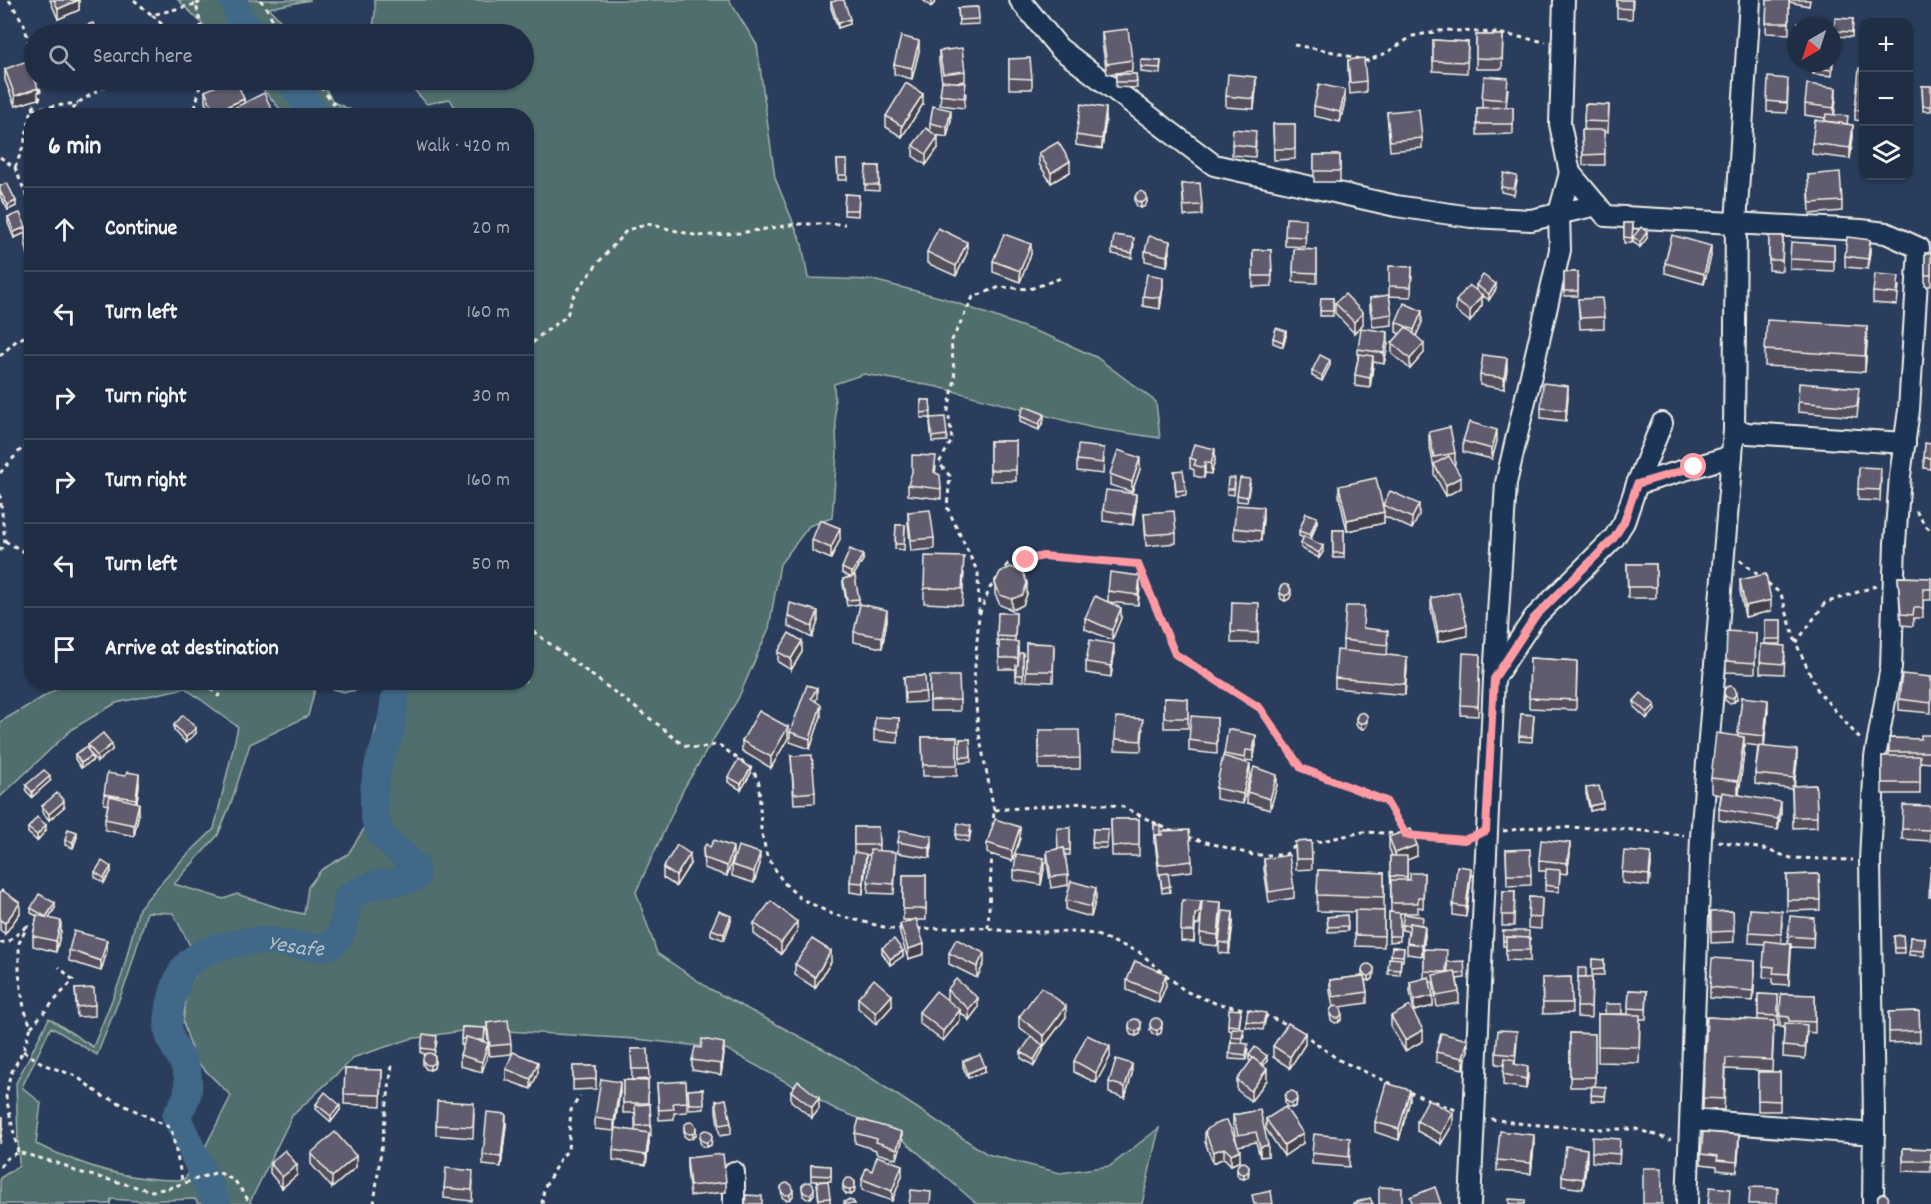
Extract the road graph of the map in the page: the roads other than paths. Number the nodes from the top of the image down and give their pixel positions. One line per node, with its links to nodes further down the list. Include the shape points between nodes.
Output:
1 (1020, 0): 6 (street, via 1059,48 1214,165 1396,206 1471,217 1531,220)
2 (1564, 0): 4 (street, via 1560,124)
3 (1750, 0): 7 (street)
4 (1570, 173): 5 (street); 6 (street)
5 (1597, 205): 6 (street); 7 (street, via 1606,216)
6 (1559, 213): 13 (street, via 1560,250 1506,483)
7 (1736, 224): 9 (street); 10 (street, via 1886,233 1919,248)
8 (1662, 423): 12 (street)
9 (1734, 430): 10 (street); 11 (street)
10 (1905, 442): 15 (street, via 1893,580 1891,667 1875,756 1870,861)
11 (1732, 456): 12 (street); 14 (street, via 1701,837)
12 (1637, 484): 13 (street, via 1614,538 1534,618)
13 (1494, 679): 18 (street)
14 (1691, 1120): 15 (street); 19 (street)
15 (1874, 1134): 20 (street)
16 (734, 1172): 17 (street)
17 (734, 1204)
18 (1470, 1204)
19 (1687, 1204)
20 (1873, 1204)

